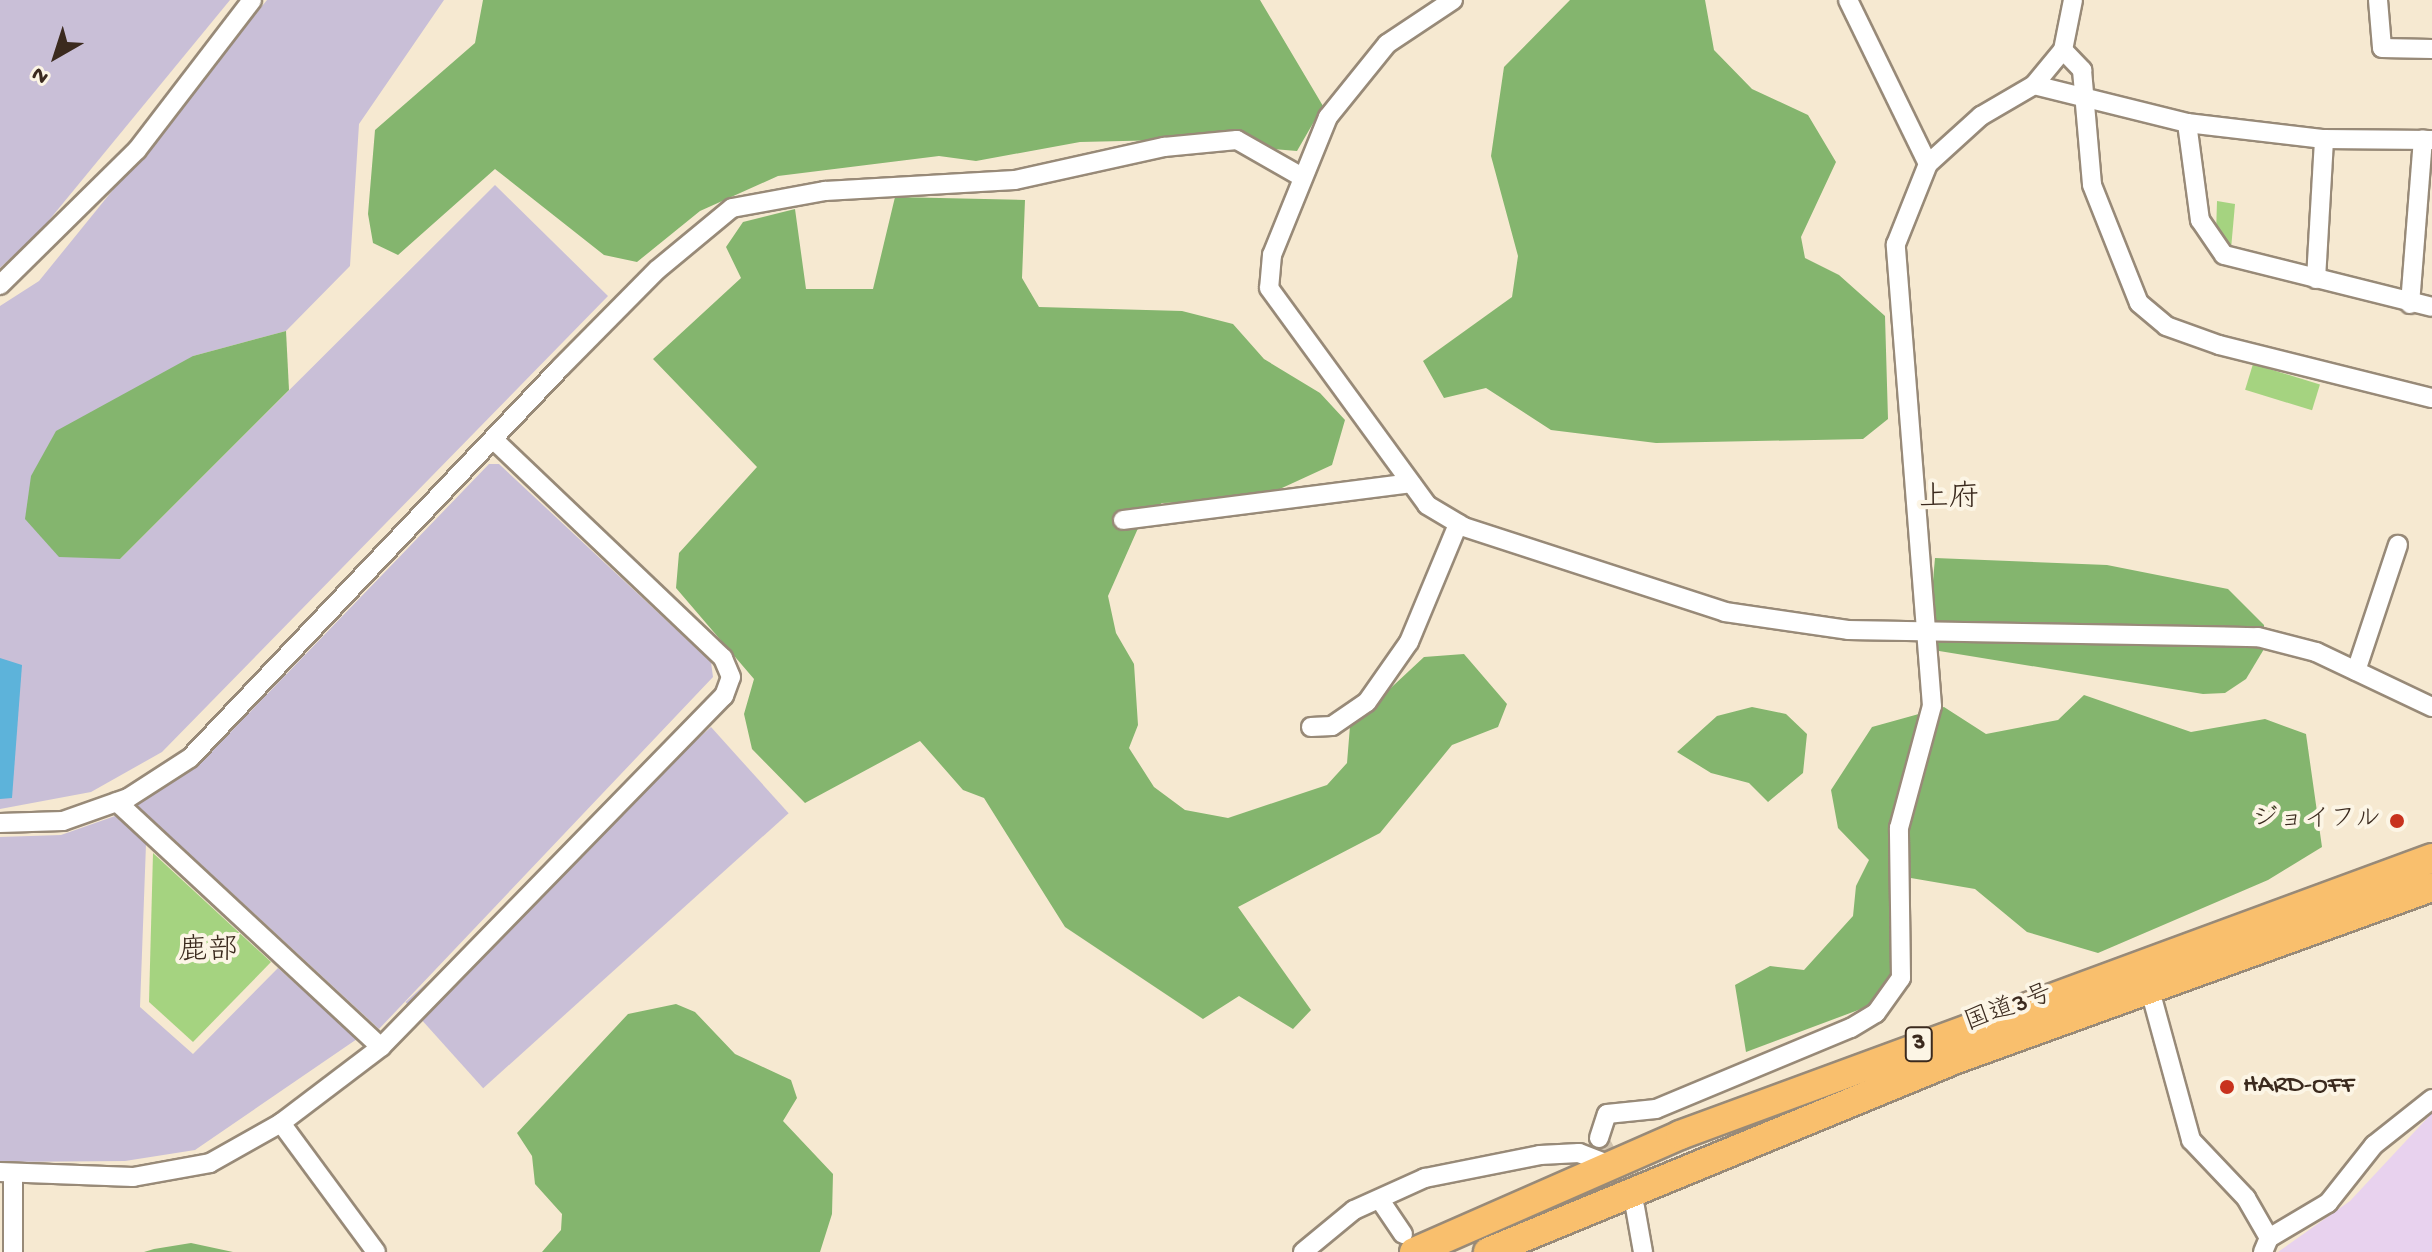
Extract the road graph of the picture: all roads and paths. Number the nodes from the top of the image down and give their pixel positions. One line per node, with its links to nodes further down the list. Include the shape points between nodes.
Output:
1 (252, 0): 16 (street, via 137,150)
2 (1453, 0): 14 (street, via 1387,44 1328,117)
3 (1848, 0): 13 (street)
4 (2073, 0): 7 (street)
5 (2378, 0): 6 (street, via 2382,48)
6 (2432, 49)
7 (2063, 50): 8 (street); 9 (street, via 2082,70)
8 (2034, 85): 9 (street); 13 (street, via 1981,116)
9 (2084, 95): 10 (street); 19 (street, via 2092,185 2139,303 2166,326 2219,345)
10 (2187, 123): 11 (street); 15 (street, via 2200,220 2224,255)
11 (2324, 139): 12 (street); 15 (street)
12 (2427, 140): 17 (street)
13 (1928, 164): 25 (street, via 1896,244)
14 (1300, 176): 20 (street, via 1237,140 1121,155 1015,180 825,191 732,208 657,270); 21 (street, via 1272,255 1269,288)
15 (2316, 279): 17 (street)
16 (0, 285)
17 (2410, 304): 18 (street)
18 (2432, 307)
19 (2432, 398)
20 (494, 440): 29 (street, via 190,758); 34 (street, via 723,658 731,677 724,696)
21 (1411, 483): 22 (street); 23 (street, via 1427,505)
22 (1123, 520)
23 (1458, 524): 25 (street, via 1725,612); 28 (street, via 1409,642 1367,702 1332,726)
24 (2398, 545): 26 (street)
25 (1922, 632): 26 (street, via 2258,637); 37 (street, via 1932,706 1899,828 1901,978 1891,998 1851,1028 1745,1077 1656,1109 1607,1114)
26 (2356, 671): 27 (street)
27 (2432, 707)
28 (1311, 727)
29 (117, 802): 30 (street, via 63,821); 34 (street)
30 (0, 823)
31 (2432, 858): 38 (highway, 国道3号 / 3, via 1957,1029)
32 (2432, 887): 33 (highway, 国道3号 / 3)
33 (2150, 990): 43 (street, via 2191,1140 2246,1198); 47 (highway, 国道3号 / 3, via 1948,1062)
34 (381, 1047): 36 (street)
35 (2432, 1099): 43 (street, via 2374,1145 2328,1203)
36 (281, 1123): 39 (street, via 210,1163 133,1177); 45 (street)
37 (1599, 1138)
38 (1610, 1165): 40 (street, via 1579,1153 1540,1155 1425,1178); 42 (highway, 国道3号 / 3)
39 (7, 1173): 44 (street)
40 (1380, 1200): 42 (street); 46 (street, via 1354,1210)
41 (1635, 1207): 48 (street)
42 (1408, 1243)
43 (2266, 1245)
44 (13, 1252)
45 (376, 1252)
46 (1303, 1252)
47 (1488, 1252)
48 (1643, 1252)

